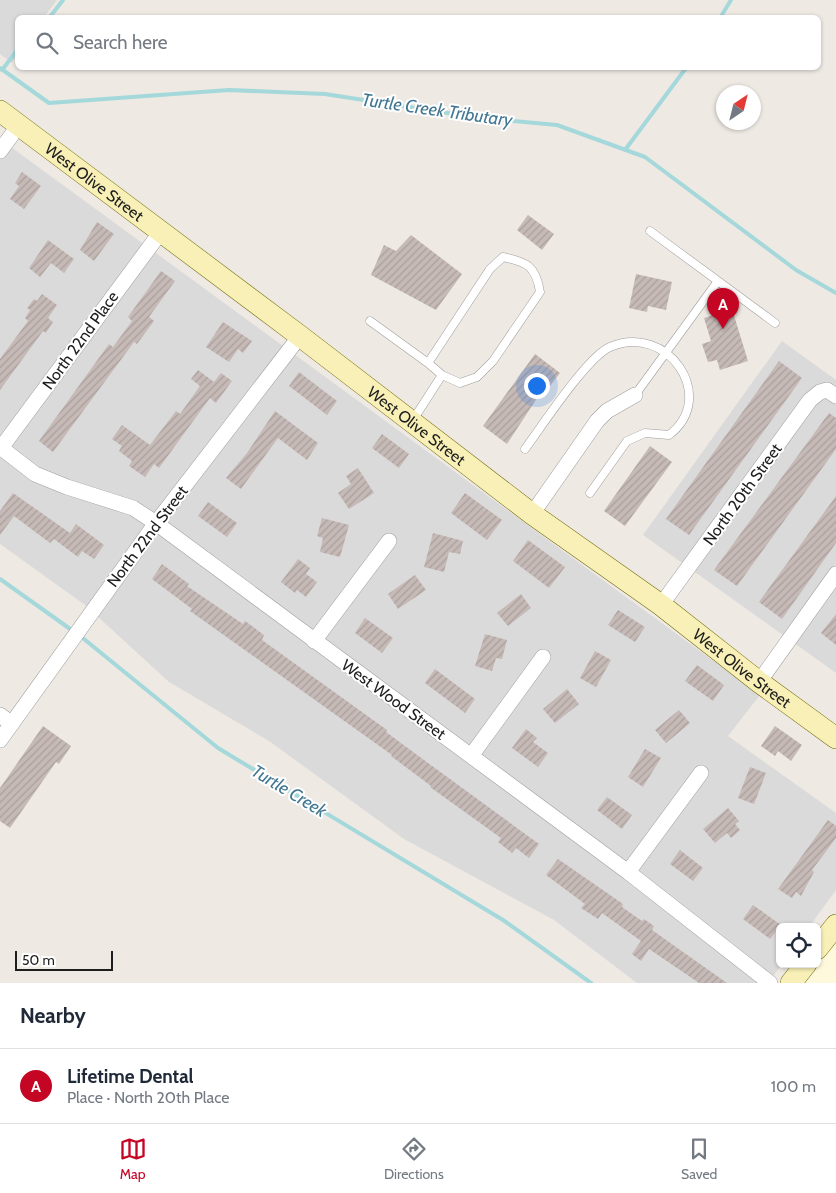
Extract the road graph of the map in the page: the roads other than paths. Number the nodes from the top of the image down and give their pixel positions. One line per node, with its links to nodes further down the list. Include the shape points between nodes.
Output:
1 (0, 111): 2 (main road, West Olive Street)
2 (19, 125): 3 (street); 5 (main road, West Olive Street)
3 (0, 151)
4 (650, 231): 6 (lane)
5 (160, 233): 9 (main road, West Olive Street); 16 (street, North 22nd Place)
6 (718, 281): 8 (lane); 10 (lane)
7 (370, 321): 11 (lane)
8 (776, 322)
9 (300, 336): 15 (main road, West Olive Street); 20 (street, North 22nd Street)
10 (666, 350): 14 (lane); 17 (lane, via 640,341 609,347 582,372); 18 (lane, via 680,365 688,387 687,411 678,428 669,435 644,433 627,441)
11 (428, 363): 12 (lane); 12 (lane, via 490,269 503,257 523,262 537,276 540,292 493,361 477,377 460,383)
12 (442, 375): 15 (lane)
13 (832, 393): 23 (street, North 20th Street, via 820,392 810,400)
14 (635, 395): 19 (street, via 607,411 597,421)
15 (412, 422): 19 (main road, West Olive Street)
16 (0, 447): 20 (street, West Wood Street, via 35,474 133,508)
17 (525, 449)
18 (590, 493)
19 (532, 514): 23 (main road, West Olive Street)
20 (156, 523): 24 (street, West Wood Street); 27 (street, North 22nd Street, via 58,657)
21 (388, 541): 24 (street)
22 (836, 574): 26 (street)
23 (661, 606): 26 (main road, West Olive Street)
24 (314, 641): 30 (street, West Wood Street)
25 (543, 657): 30 (street)
26 (759, 682): 28 (main road, West Olive Street)
27 (6, 719): 29 (street, North 22nd Street)
28 (836, 738)
29 (0, 740)
30 (471, 756): 32 (street, West Wood Street)
31 (700, 773): 32 (street)
32 (628, 872): 36 (street, West Wood Street)
33 (836, 925): 34 (main road)
34 (821, 944)
35 (803, 968): 37 (main road)
36 (770, 983)
37 (791, 983)

